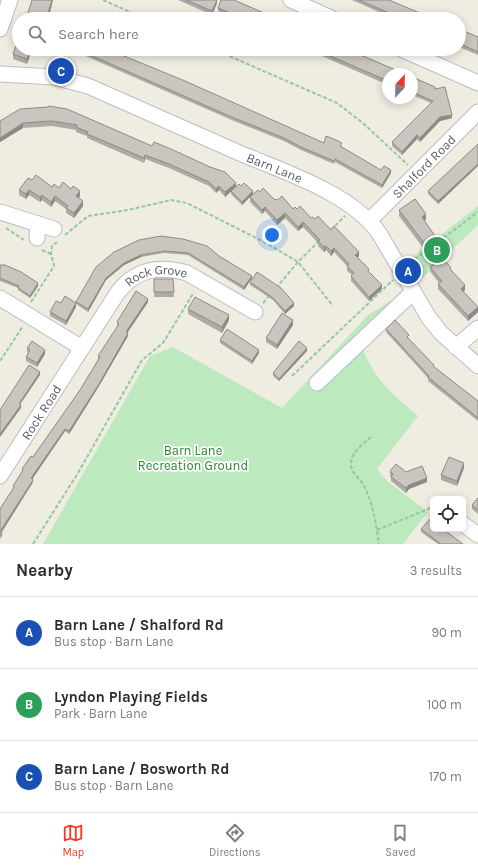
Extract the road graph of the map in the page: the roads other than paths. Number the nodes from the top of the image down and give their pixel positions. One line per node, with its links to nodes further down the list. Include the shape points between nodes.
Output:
1 (10, 0): 4 (street)
2 (291, 0): 3 (street)
3 (318, 12)
4 (0, 29)
5 (417, 56): 7 (street)
6 (0, 74): 10 (street, Barn Lane, via 54,77 88,86 306,182 354,207)
7 (478, 83)
8 (478, 112): 10 (street, Shalford Road)
9 (0, 212): 11 (street, via 37,231)
10 (370, 220): 12 (street, Barn Lane)
11 (59, 235)
12 (412, 292): 16 (street, Barn Lane, via 428,318); 19 (street)
13 (0, 298): 17 (street)
14 (255, 312): 17 (street, Rock Grove, via 187,273 165,268 146,271 125,284 118,292)
15 (478, 328): 16 (street)
16 (456, 347): 18 (street, Barn Lane)
17 (82, 348): 20 (street, Rock Road)
18 (478, 366)
19 (317, 383)
20 (0, 476)
21 (466, 526): 22 (street)
22 (478, 535)

